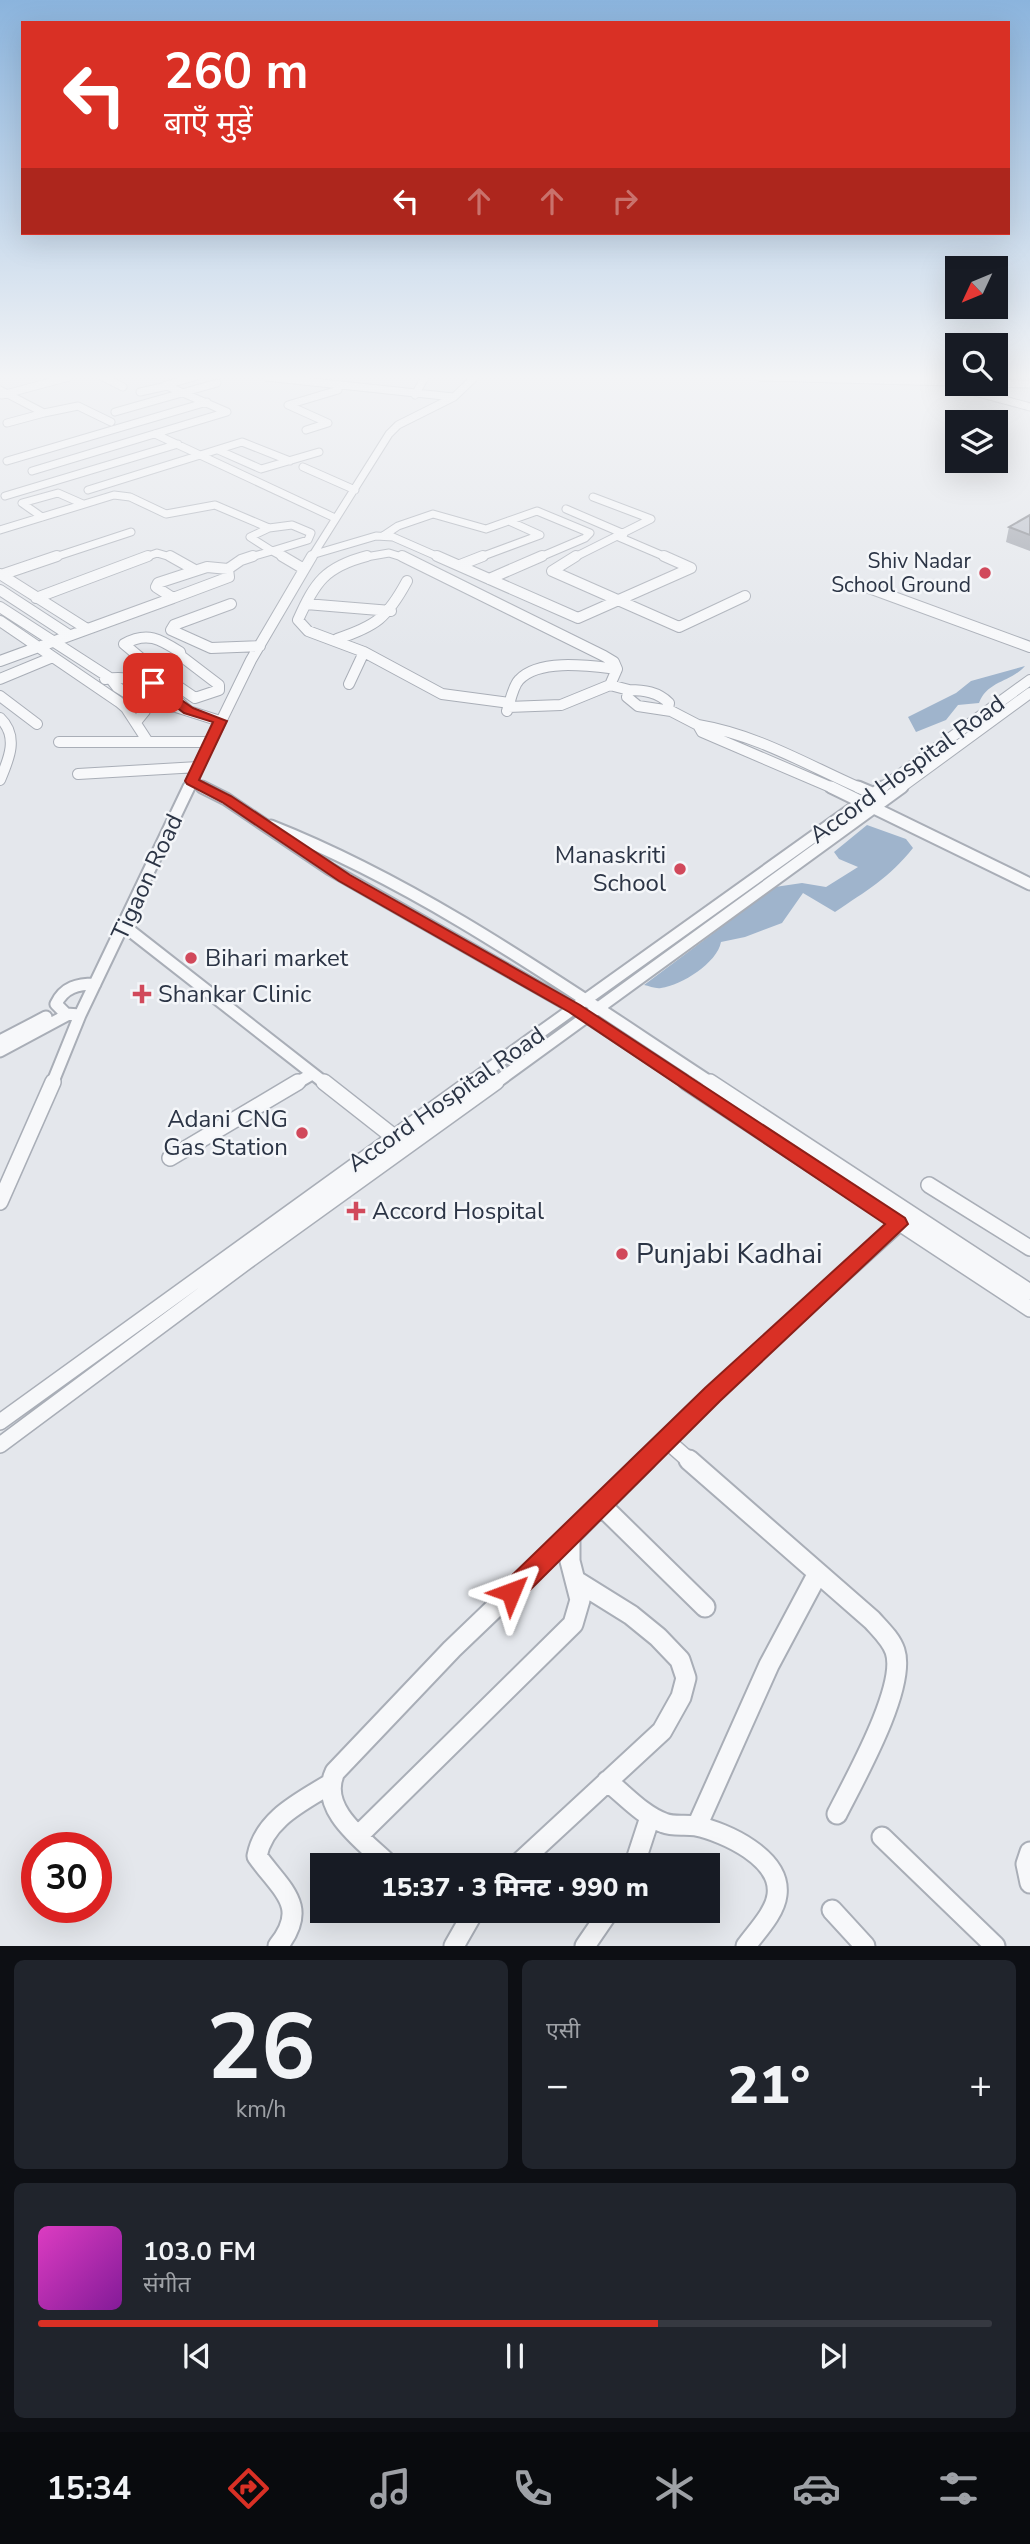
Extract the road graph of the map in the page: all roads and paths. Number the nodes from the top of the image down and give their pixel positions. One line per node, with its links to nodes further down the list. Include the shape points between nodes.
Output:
1 (43, 468): 7 (street)
2 (99, 468): 10 (street)
3 (160, 468): 8 (street)
4 (228, 468): 15 (street)
5 (305, 468): 9 (street)
6 (368, 468): 9 (street, Tigaon Road)
7 (32, 471)
8 (88, 490)
9 (355, 490): 15 (street, Tigaon Road)
10 (5, 496)
11 (593, 497): 20 (street, via 650,519)
12 (83, 504): 14 (street); 14 (street, via 58,493 22,503); 17 (street, via 120,494 170,515 215,505)
13 (566, 509): 20 (street)
14 (42, 517): 18 (street)
15 (335, 518): 23 (street, Tigaon Road)
16 (509, 521): 21 (street, via 484,529 436,514); 24 (street, via 540,535); 29 (street, via 540,511 590,533)
17 (269, 528): 22 (street, via 250,537); 22 (street, via 292,524 311,533 304,542)
18 (0, 530)
19 (131, 532): 28 (street)
20 (621, 535): 37 (street, via 552,571); 37 (street, via 691,568)
21 (383, 536): 23 (street); 24 (street)
22 (272, 551): 25 (street, via 233,563); 26 (street)
23 (315, 554): 26 (street, Tigaon Road)
24 (460, 565): 29 (street)
25 (228, 569): 27 (street); 36 (street, via 229,577)
26 (304, 569): 48 (street, Tigaon Road)
27 (195, 570): 33 (street, via 157,553); 36 (street, via 156,584)
28 (1, 575): 33 (street)
29 (489, 579): 37 (street, via 578,618)
30 (407, 581): 41 (street)
31 (861, 585): 49 (street)
32 (0, 590): 35 (street)
33 (32, 596): 35 (street); 43 (street)
34 (745, 596): 37 (street, via 679,627)
35 (13, 598): 40 (street); 44 (street)
36 (173, 598): 43 (street)
37 (621, 601)
38 (231, 604): 48 (street, via 171,630 211,648)
39 (306, 604): 41 (street); 45 (street, via 298,620 300,626); 53 (street, via 324,574 370,556 393,553 604,656)
40 (0, 605): 46 (street)
41 (391, 611): 45 (street, via 379,624)
42 (0, 621): 47 (street)
43 (87, 629): 44 (street)
44 (69, 635): 46 (street)
45 (337, 639): 50 (street)
46 (53, 641): 47 (street); 55 (street)
47 (38, 646): 51 (street); 52 (street)
48 (260, 646): 70 (street, Tigaon Road)
49 (1030, 647)
50 (364, 652): 60 (street); 66 (street, via 442,694)
51 (53, 657): 56 (street); 59 (street)
52 (1, 659)
53 (617, 669): 61 (street); 66 (street, via 548,666 518,680)
54 (155, 671): 54 (street, via 127,650 125,643 155,636 180,652 219,685 219,690 195,698); 57 (street)
55 (110, 678): 57 (street); 59 (street); 65 (street)
56 (0, 679)
57 (137, 679): 68 (street, via 160,687)
58 (1030, 680): 80 (street, Accord Hospital Road)
59 (93, 683): 71 (street, via 126,708)
60 (349, 684)
61 (610, 685): 62 (street); 66 (street, via 565,706)
62 (629, 690): 67 (street, via 653,692 665,698); 67 (street, via 627,697 638,706)
63 (1030, 693): 80 (street)
64 (0, 696): 72 (street)
65 (143, 704): 68 (street); 71 (street, via 145,711)
66 (509, 707)
67 (668, 709): 80 (street, via 698,725 702,732)
68 (189, 711): 70 (street)
69 (2, 721): 78 (street, via 11,732)
70 (220, 721): 75 (street, Tigaon Road)
71 (136, 722): 74 (street)
72 (37, 724)
73 (59, 742): 74 (street)
74 (148, 742): 75 (street)
75 (211, 742): 76 (street, Tigaon Road)
76 (198, 768): 77 (street); 79 (street, Tigaon Road)
77 (78, 774)
78 (0, 780)
79 (191, 781): 81 (street); 83 (street, Tigaon Road)
80 (873, 799): 82 (street); 85 (street)
81 (261, 823): 85 (street, via 345,878); 85 (street, via 315,842 431,905)
82 (1030, 884)
83 (124, 926): 84 (street, Tigaon Road); 89 (street)
84 (95, 984): 86 (street, Tigaon Road); 86 (street, via 76,985 63,992 56,1004)
85 (587, 1009): 90 (street, Accord Hospital Road); 94 (street); 95 (street); 101 (street)
86 (69, 1013): 87 (street); 88 (street); 93 (street, Tigaon Road, via 33,1131)
87 (0, 1041)
88 (0, 1051)
89 (312, 1074): 90 (street); 91 (street)
90 (394, 1137): 99 (street, Accord Hospital Road)
91 (170, 1158)
92 (929, 1185): 96 (street)
93 (0, 1202)
94 (912, 1213): 95 (street); 97 (street)
95 (898, 1224): 98 (street); 100 (street)
96 (1030, 1248)
97 (1030, 1292)
98 (1030, 1309)
99 (0, 1422)
100 (666, 1440): 102 (street); 104 (street)
101 (0, 1445)
102 (601, 1505): 103 (street); 106 (street)
103 (570, 1536): 105 (street, via 570,1560); 108 (street, via 347,1757)
104 (818, 1573): 109 (street, via 872,1620 896,1656 897,1681); 111 (street, via 769,1665)
105 (578, 1582): 107 (street, via 658,1637 680,1660 686,1678 662,1731); 112 (street, via 580,1611 573,1623)
106 (705, 1607)
107 (607, 1780): 110 (street); 116 (street)
108 (330, 1784): 112 (street, via 330,1797 338,1811); 123 (street, via 274,1825 258,1845 257,1856 287,1896 295,1915 291,1932)
109 (837, 1814)
110 (650, 1816): 111 (street, via 667,1825); 117 (street)
111 (697, 1826): 125 (street, via 748,1847 775,1878 777,1895)
112 (360, 1835): 115 (street)
113 (882, 1837): 127 (street)
114 (1030, 1852): 118 (street, via 1026,1864)
115 (377, 1853)
116 (530, 1853)
117 (638, 1853)
118 (1030, 1883)
119 (832, 1910): 126 (street)
120 (469, 1923): 122 (street)
121 (601, 1923): 124 (street)
122 (460, 1944)
123 (278, 1945)
124 (585, 1945)
125 (746, 1945)
126 (865, 1945)
127 (995, 1945)

